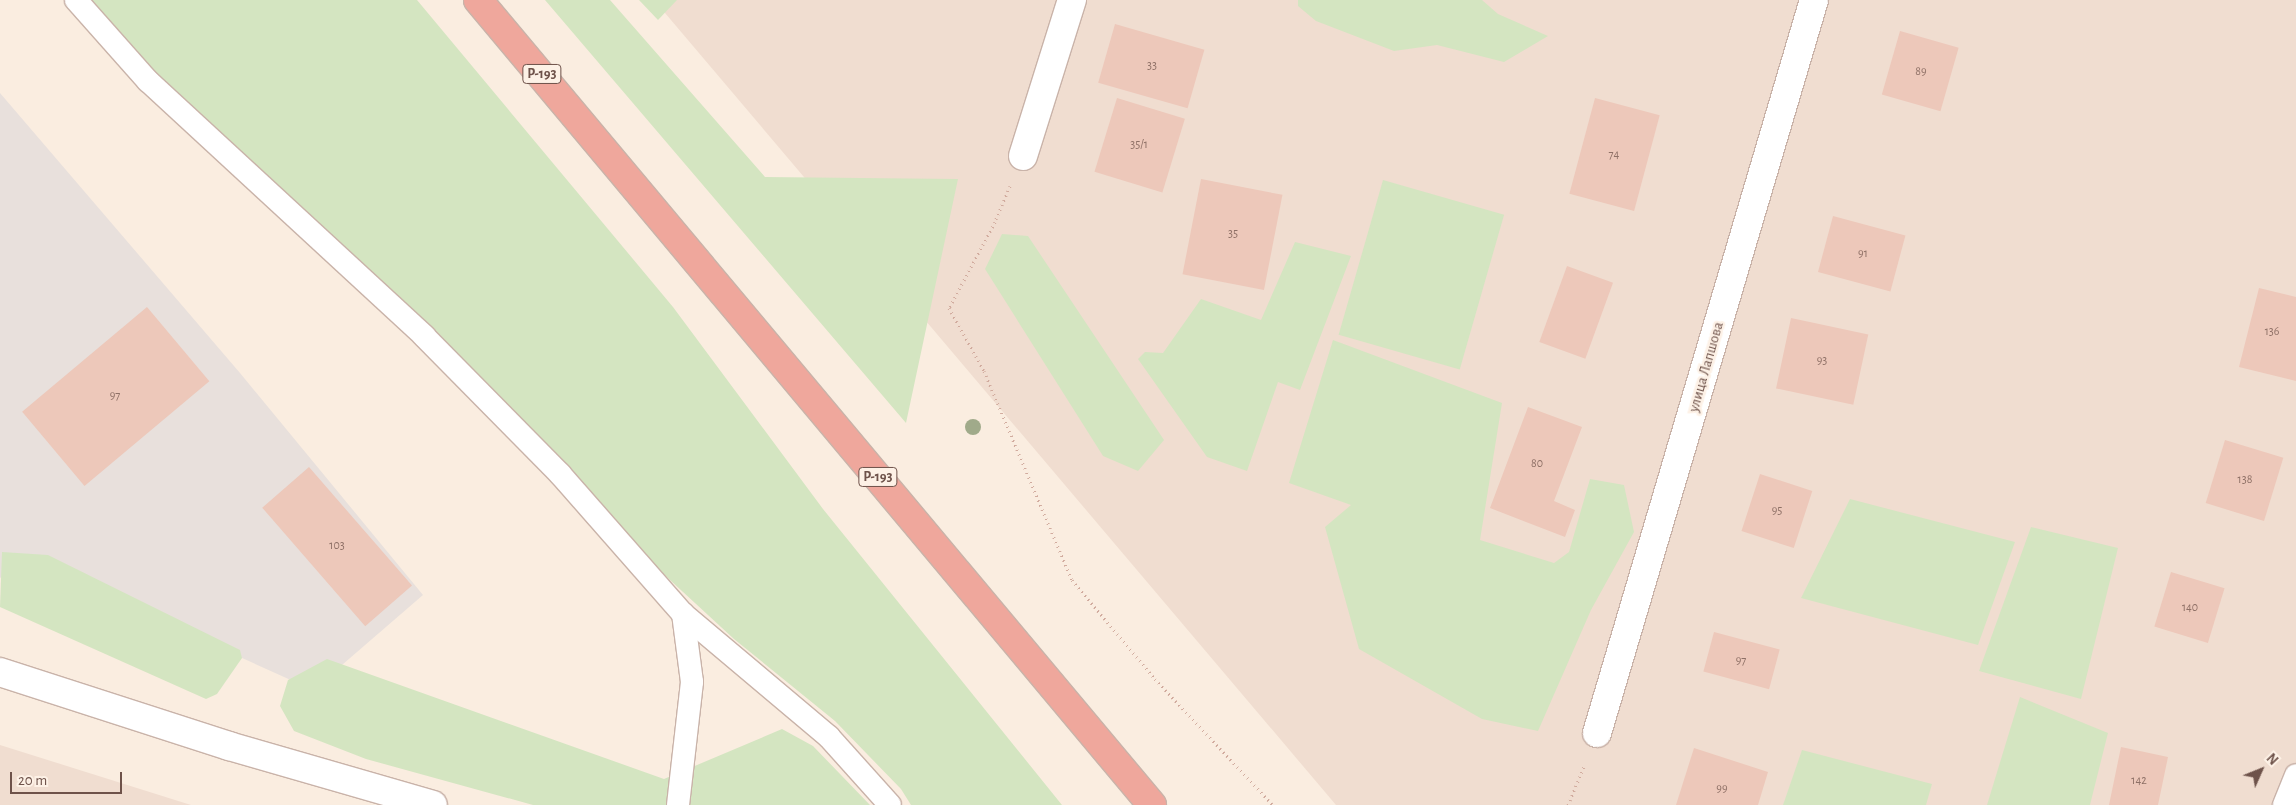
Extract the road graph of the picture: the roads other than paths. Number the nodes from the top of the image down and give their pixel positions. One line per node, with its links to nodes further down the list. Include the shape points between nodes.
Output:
1 (76, 0): 6 (lane, via 148,81 424,336 560,474)
2 (478, 0): 13 (highway, Р-193)
3 (1072, 0): 5 (street)
4 (1814, 0): 8 (street, улица Лапшова)
5 (1023, 156)
6 (683, 614): 11 (lane, via 692,682); 12 (lane, via 829,737)
7 (0, 672): 10 (street, via 229,746)
8 (1598, 733)
9 (2296, 776): 14 (lane)
10 (433, 805)
11 (678, 805)
12 (890, 805)
13 (1152, 805)
14 (2284, 805)

